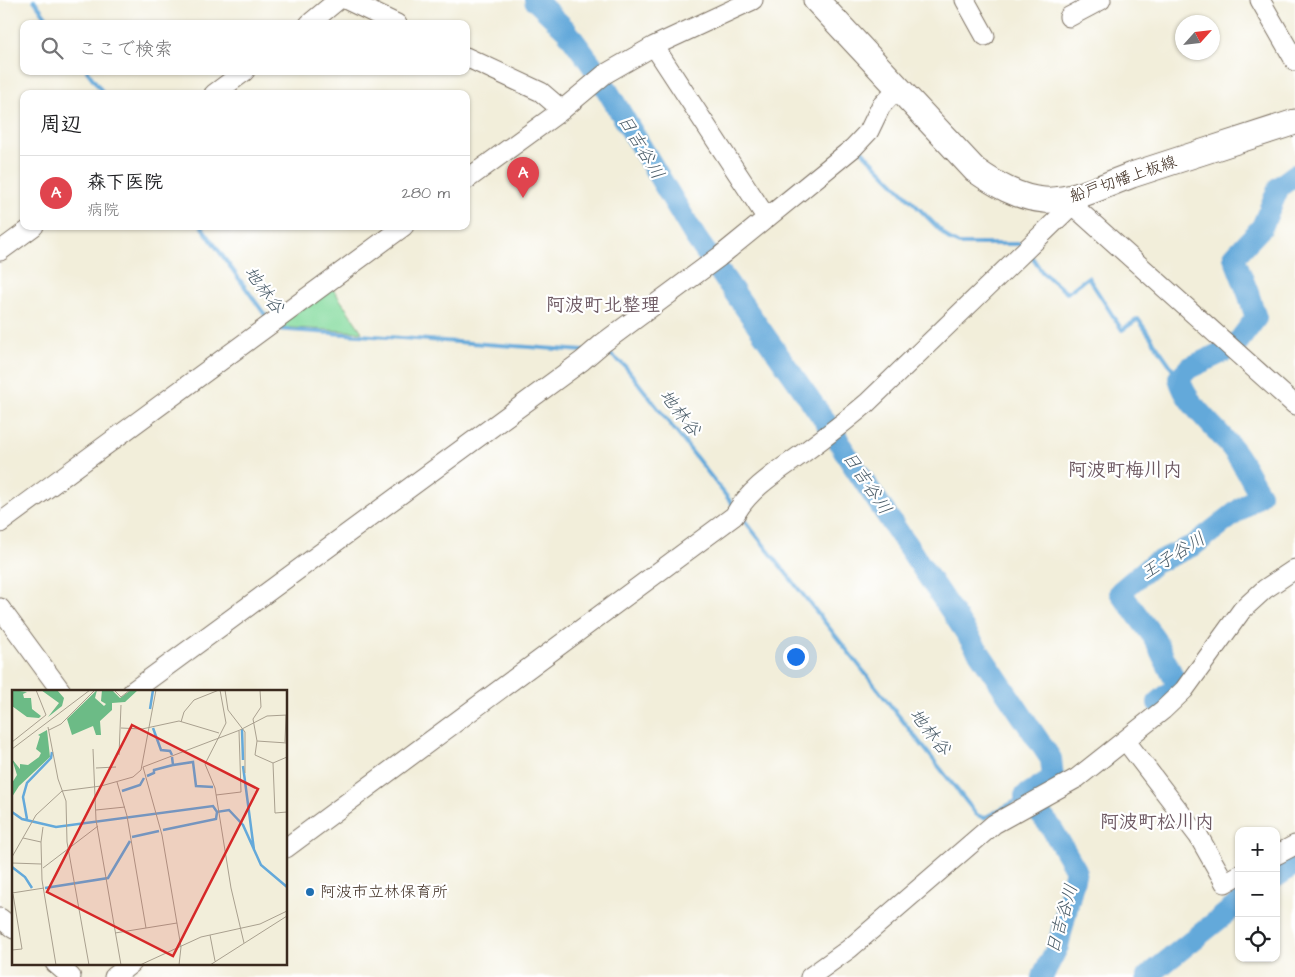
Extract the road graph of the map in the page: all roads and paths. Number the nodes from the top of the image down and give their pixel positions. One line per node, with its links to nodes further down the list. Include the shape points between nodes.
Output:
1 (338, 0): 9 (street)
2 (347, 0): 10 (street)
3 (753, 0): 12 (street)
4 (816, 0): 16 (main road, 船戸切幡上板線)
5 (965, 0): 11 (street)
6 (1101, 0): 8 (street)
7 (1260, 0): 14 (street)
8 (1070, 17)
9 (314, 20)
10 (389, 20)
11 (985, 36)
12 (654, 46): 18 (street, via 600,77); 22 (street)
13 (470, 58): 18 (street, via 541,92)
14 (1295, 61)
15 (240, 75): 17 (street)
16 (898, 88): 21 (main road, 船戸切幡上板線, via 975,170 995,185 1043,200); 22 (street, via 881,106 869,131 853,148)
17 (219, 90)
18 (562, 110): 20 (street)
19 (1295, 122): 21 (main road, 船戸切幡上板線)
20 (470, 177)
21 (1069, 199): 26 (street); 34 (street, via 1066,211 834,431 757,487 738,510)
22 (766, 217): 31 (street, via 714,261 594,351)
23 (29, 230): 25 (street)
24 (399, 230): 27 (street)
25 (0, 251)
26 (1295, 405)
27 (0, 523)
28 (1295, 569): 32 (street, via 1264,589 1242,610 1184,690)
29 (0, 608): 30 (street)
30 (60, 690)
31 (134, 690)
32 (1126, 740): 36 (street, via 1199,837 1225,883); 43 (street, via 1064,786 994,824 849,949)
33 (1295, 845): 35 (street)
34 (288, 847)
35 (1280, 853)
36 (1235, 877)
37 (0, 918): 38 (street)
38 (12, 927)
39 (56, 964): 41 (street)
40 (131, 964): 42 (street)
41 (71, 977)
42 (114, 977)
43 (810, 977)

